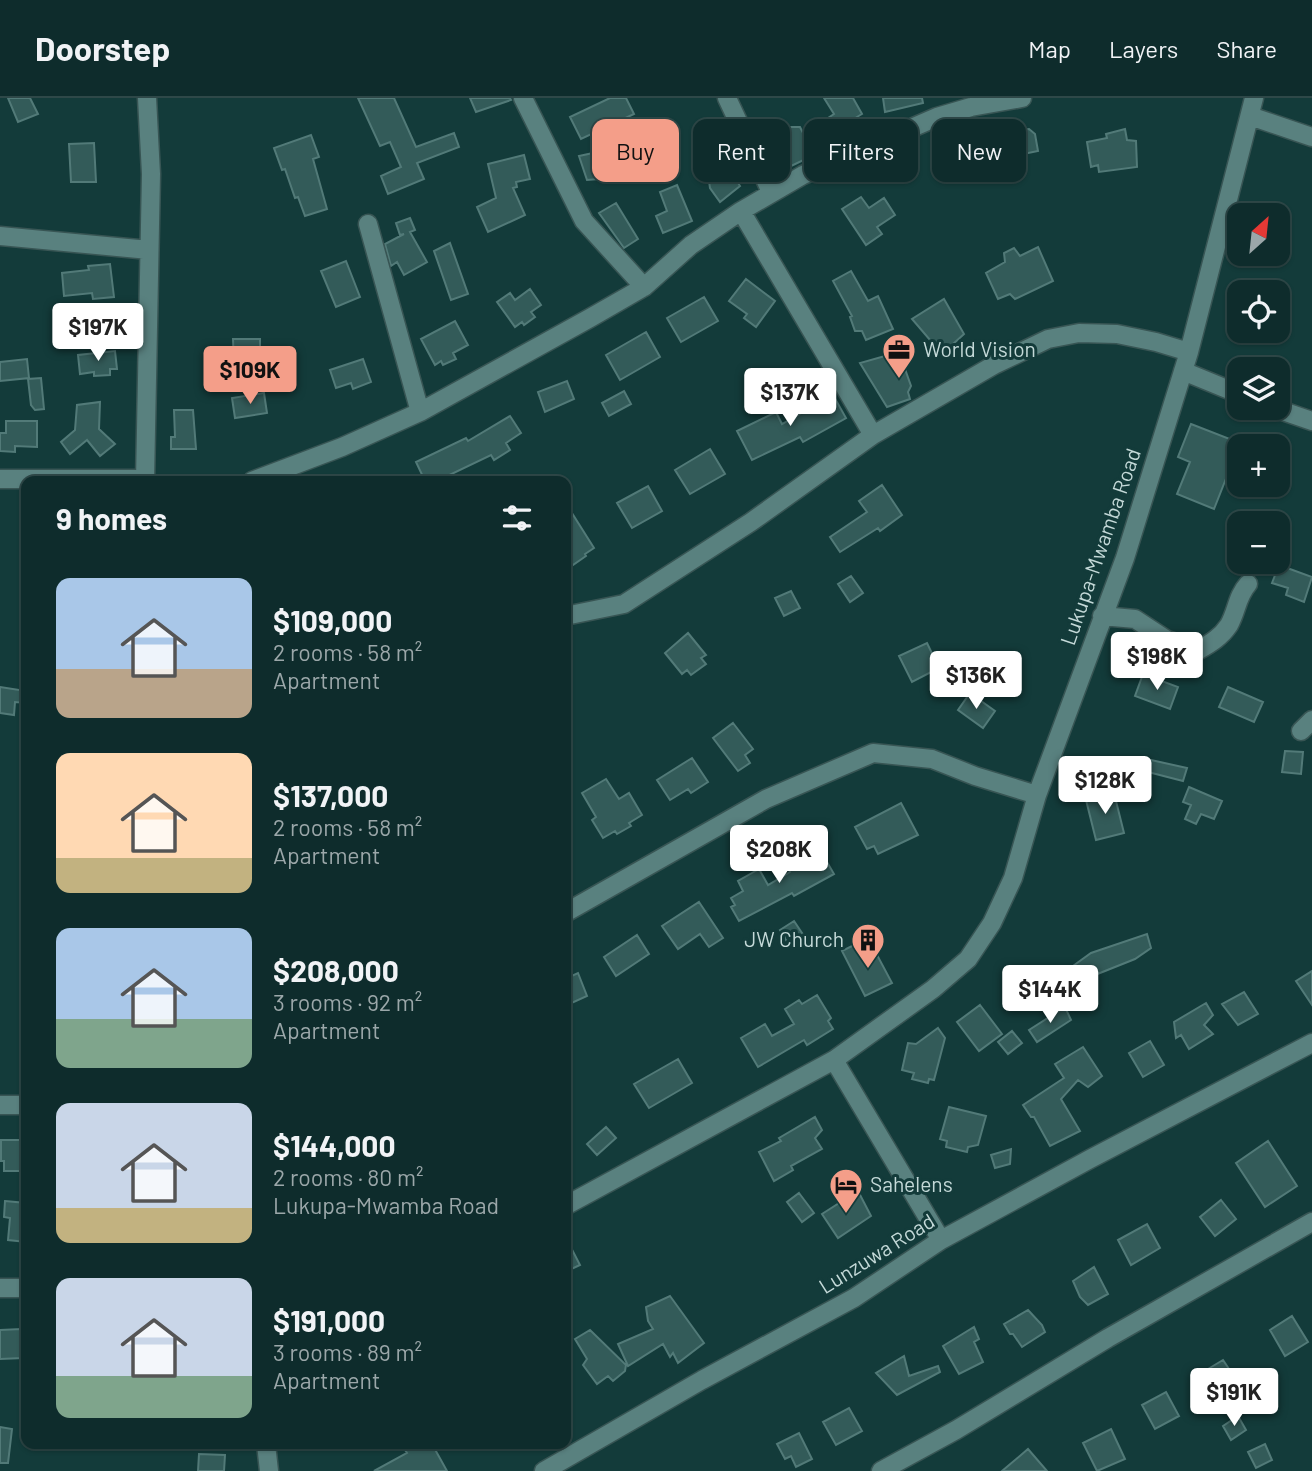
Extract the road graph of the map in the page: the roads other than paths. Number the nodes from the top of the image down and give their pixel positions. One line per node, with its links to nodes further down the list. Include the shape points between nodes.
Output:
1 (147, 98): 11 (street)
2 (523, 98): 12 (street, via 584,221)
3 (726, 98): 7 (street)
4 (1022, 98): 7 (street, via 937,117)
5 (1252, 103): 6 (street); 13 (street, Lukupa-Mwamba Road)
6 (1312, 137)
7 (771, 192): 8 (street)
8 (741, 211): 12 (street, via 691,245); 19 (street)
9 (368, 224): 16 (street)
10 (0, 236): 11 (street)
11 (149, 250): 20 (street)
12 (644, 287): 16 (street)
13 (1189, 352): 14 (street, Lukupa-Mwamba Road); 19 (street, via 1117,334 1079,333 1048,339)
14 (1183, 371): 15 (street); 26 (street, Lukupa-Mwamba Road, via 1125,558)
15 (1227, 389)
16 (420, 412): 21 (street)
17 (1290, 413): 18 (street)
18 (1312, 421)
19 (873, 435): 25 (street, via 624,604)
20 (145, 476)
21 (265, 476)
22 (0, 479): 23 (street)
23 (21, 479)
24 (1248, 584): 26 (street, via 1229,624 1216,641 1199,650 1167,640 1135,619)
25 (571, 615)
26 (1102, 616): 27 (street, Lukupa-Mwamba Road)
27 (1037, 796): 28 (street, via 932,759 873,753 766,799); 30 (street, Lukupa-Mwamba Road, via 1013,878 968,959)
28 (571, 910)
29 (1312, 1043): 35 (street, Lunzuwa Road)
30 (834, 1060): 33 (street, Lukupa-Mwamba Road); 35 (street)
31 (0, 1105): 32 (street)
32 (21, 1105)
33 (571, 1203)
34 (1312, 1222): 41 (street)
35 (941, 1240): 40 (street, Lunzuwa Road, via 854,1298)
36 (0, 1288): 37 (street)
37 (21, 1288)
38 (267, 1449): 39 (street)
39 (269, 1471)
40 (544, 1471)
41 (881, 1471)

